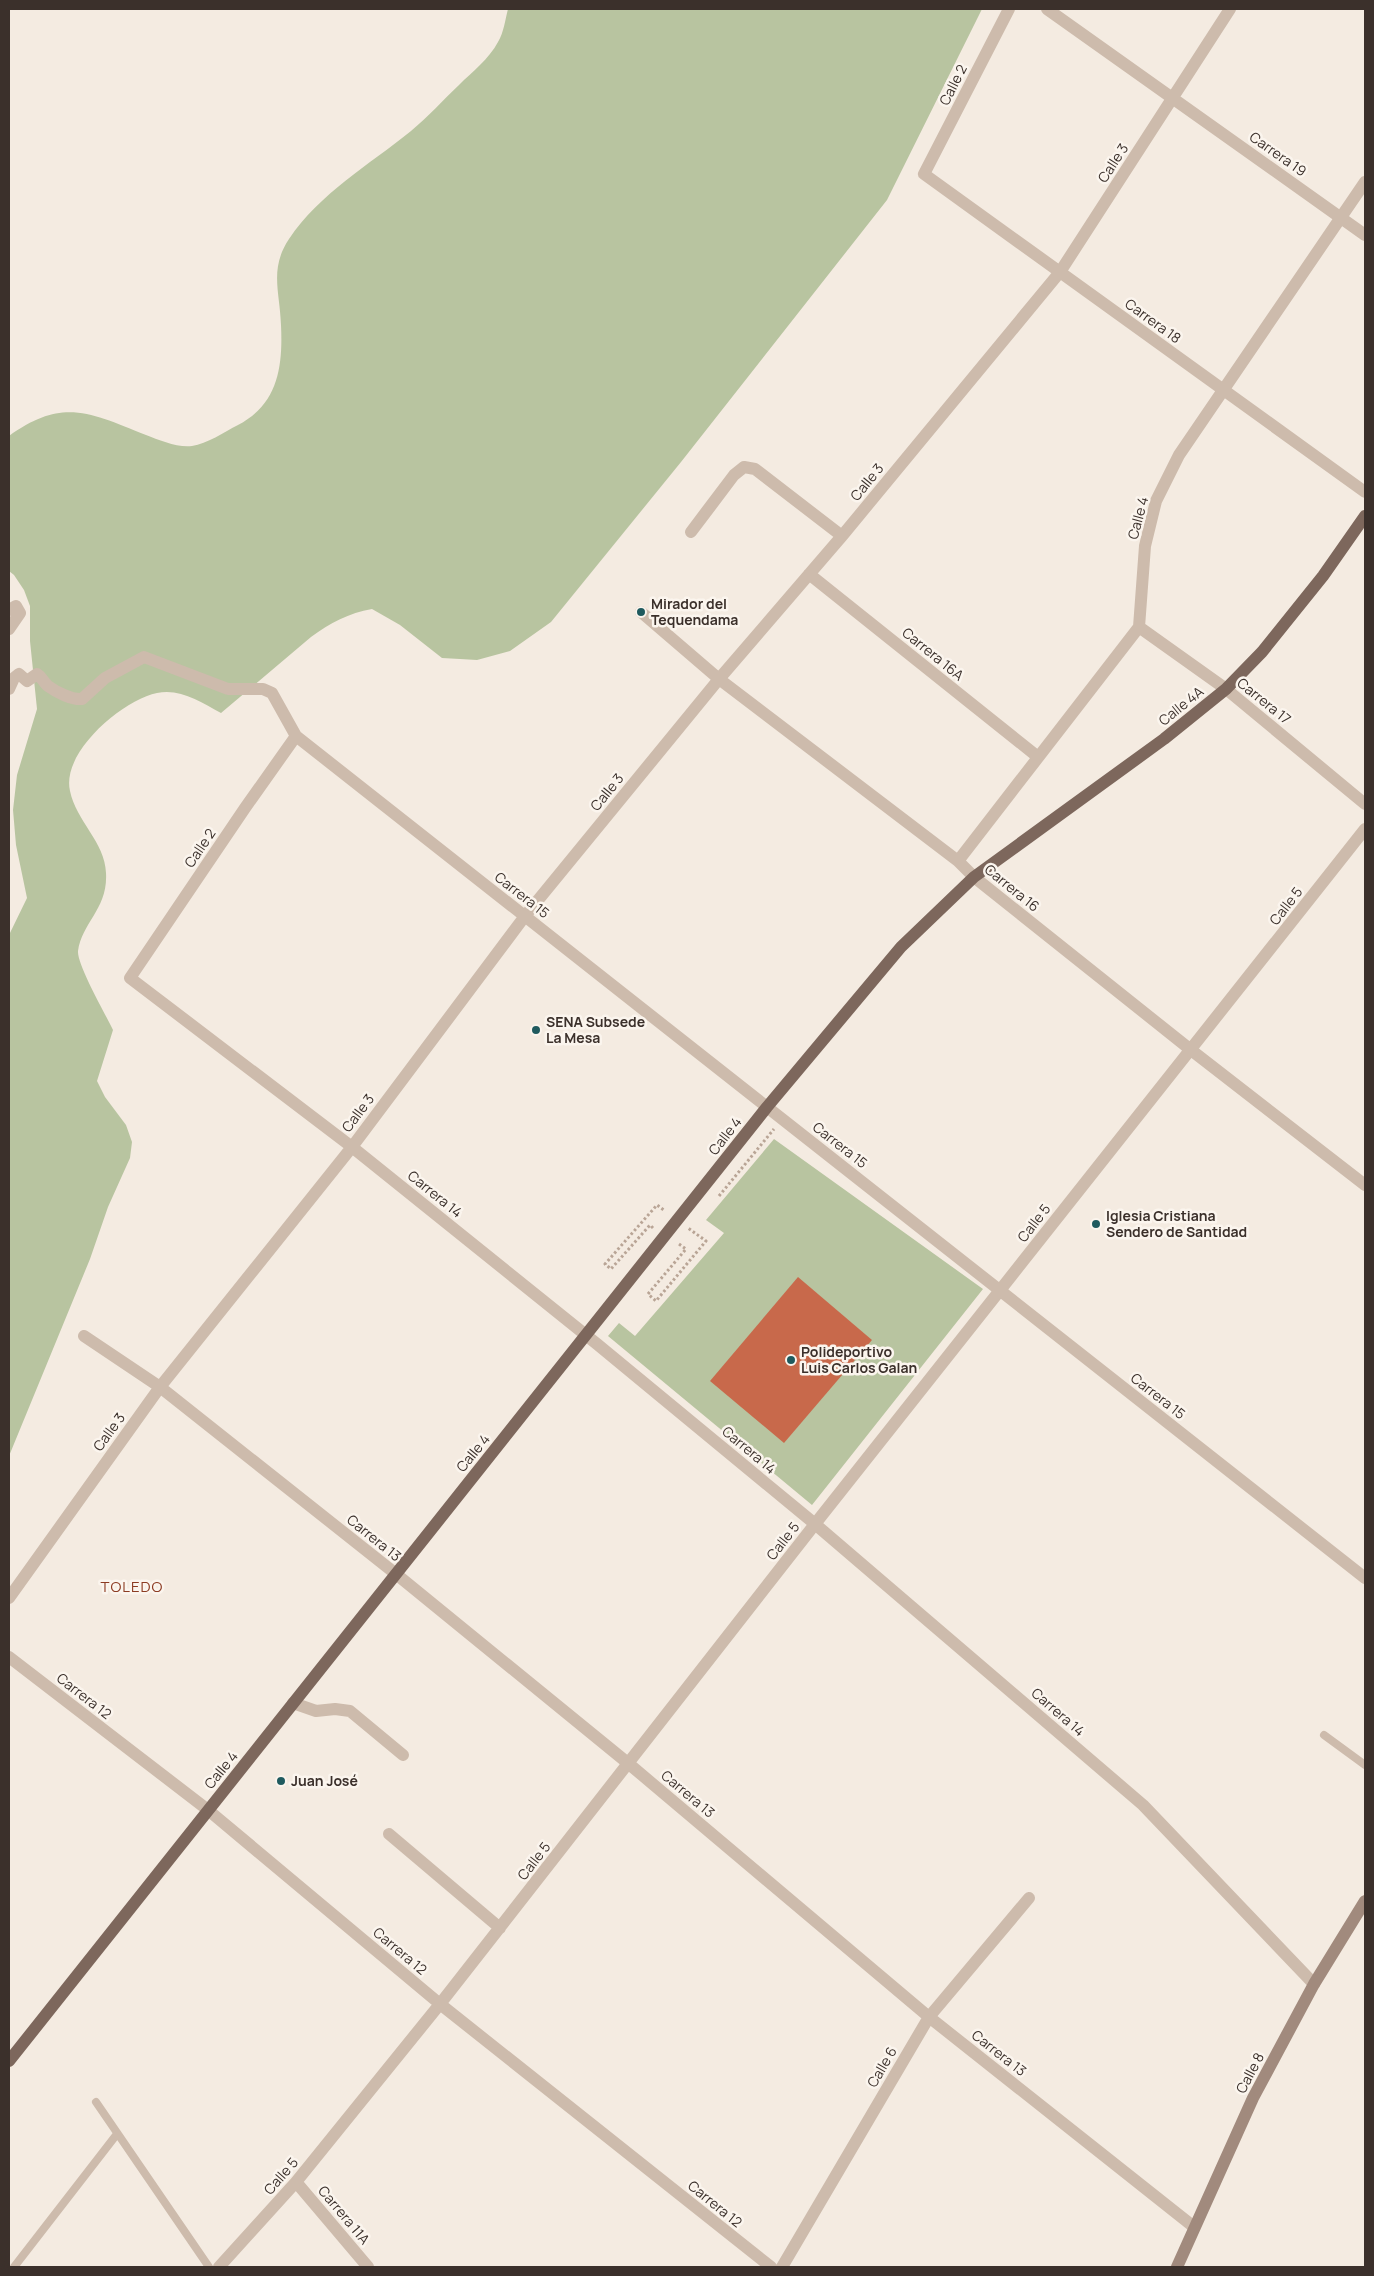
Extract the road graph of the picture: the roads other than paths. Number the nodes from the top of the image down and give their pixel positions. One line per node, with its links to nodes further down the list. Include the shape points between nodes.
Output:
1 (1009, 9): 5 (street, Calle 2)
2 (1047, 9): 4 (street, Carrera 19)
3 (1230, 9): 4 (street, Calle 3)
4 (1172, 98): 7 (street, Carrera 19); 9 (street, Calle 3)
5 (924, 174): 9 (street, Carrera 18)
6 (1365, 182): 7 (street, Calle 4)
7 (1342, 219): 8 (street, Carrera 19); 10 (street, Calle 4)
8 (1365, 235)
9 (1060, 272): 10 (street, Carrera 18); 14 (street, Calle 3)
10 (1224, 390): 11 (street, Carrera 18); 18 (street, Calle 4, via 1179,455 1156,501 1146,546)
11 (1365, 492)
12 (1365, 516): 22 (main road, Calle 4A, via 1323,576 1262,652)
13 (691, 532): 14 (street, via 744,467 755,469)
14 (842, 536): 15 (street, Calle 3)
15 (810, 574): 20 (street, Calle 3); 24 (street, Carrera 16A)
16 (9, 610): 19 (street, via 16,606 20,613)
17 (641, 612): 20 (street, Carrera 16)
18 (1139, 627): 22 (street, Carrera 17); 24 (street)
19 (9, 629)
20 (718, 679): 27 (street, Carrera 16); 29 (street, Calle 3)
21 (9, 689): 23 (street, via 19,674 27,680 37,674 61,693 82,699 105,678 144,657 228,689 262,689 272,693)
22 (1226, 689): 25 (street, Carrera 17); 28 (main road, Calle 4A, via 1164,739)
23 (296, 736): 29 (street, Carrera 15); 30 (street, Calle 2)
24 (1038, 757): 27 (street)
25 (1365, 804)
26 (1365, 830): 31 (street, Calle 5)
27 (958, 862): 28 (street, Carrera 16)
28 (974, 877): 31 (street, Carrera 16); 32 (main road, Calle 4, via 901,946)
29 (525, 916): 32 (street, Carrera 15); 33 (street, Calle 3)
30 (130, 978): 33 (street, Carrera 14)
31 (1191, 1050): 34 (street, Carrera 16); 35 (street, Calle 5)
32 (767, 1107): 35 (street, Carrera 15); 36 (main road, Calle 4)
33 (352, 1147): 36 (street, Carrera 14); 38 (street, Calle 3)
34 (1365, 1185)
35 (1000, 1290): 39 (street, Calle 5); 41 (street, Carrera 15)
36 (586, 1335): 39 (street, Carrera 14); 40 (main road, Calle 4)
37 (84, 1336): 38 (street, Carrera 13)
38 (160, 1387): 40 (street, Carrera 13); 42 (street, Calle 3)
39 (816, 1524): 47 (street, Calle 5); 54 (street, Carrera 14, via 1143,1805)
40 (396, 1574): 44 (main road, Calle 4); 47 (street, Carrera 13)
41 (1365, 1578)
42 (9, 1598)
43 (9, 1657): 49 (street, Carrera 12)
44 (293, 1703): 46 (street, via 316,1711 350,1711); 49 (main road, Calle 4)
45 (1324, 1735): 48 (lane)
46 (403, 1755)
47 (629, 1764): 53 (street, Calle 5); 56 (street, Carrera 13)
48 (1365, 1765)
49 (208, 1810): 55 (street, Carrera 12); 57 (main road, Calle 4)
50 (389, 1834): 53 (street)
51 (1028, 1898): 56 (street, Calle 6)
52 (1365, 1901): 54 (main road, Calle 8)
53 (500, 1928): 55 (street, Calle 5)
54 (1314, 1984): 61 (main road, Calle 8, via 1253,2098)
55 (440, 2004): 60 (street, Calle 5); 62 (street, Carrera 12)
56 (929, 2017): 61 (street, Carrera 13); 69 (street, Calle 6)
57 (9, 2061)
58 (96, 2102): 59 (lane)
59 (116, 2134): 63 (lane); 65 (lane)
60 (296, 2182): 66 (street, Calle 5); 67 (street, Carrera 11A)
61 (1194, 2227): 70 (main road, Calle 8)
62 (754, 2262): 68 (street, Carrera 12)
63 (16, 2264): 64 (lane)
64 (26, 2267)
65 (209, 2267)
66 (219, 2267)
67 (368, 2267)
68 (771, 2267)
69 (782, 2267)
70 (1177, 2267)

